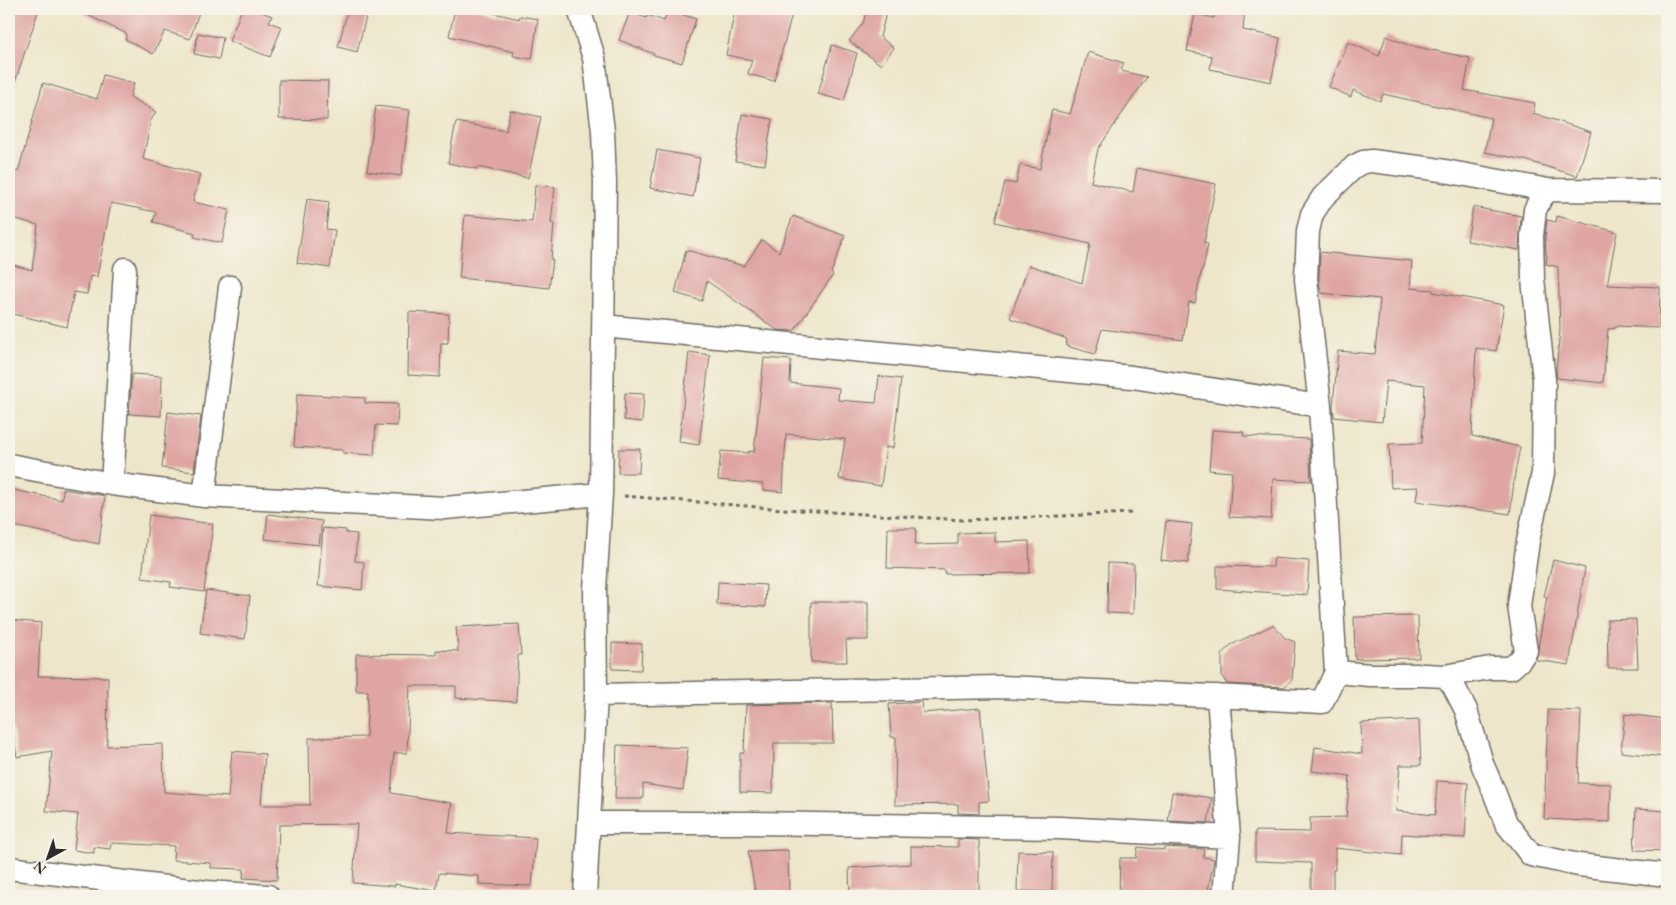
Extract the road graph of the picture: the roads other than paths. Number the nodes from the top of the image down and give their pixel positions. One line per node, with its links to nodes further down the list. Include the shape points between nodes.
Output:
1 (579, 9): 6 (street, via 594,58 604,131)
2 (1548, 190): 3 (street); 7 (street, via 1372,161 1355,166 1324,197 1312,214 1308,231 1306,279); 13 (street, via 1535,210 1532,236 1544,413 1543,472 1528,541 1519,606 1526,650 1511,668 1490,668)
3 (1667, 191)
4 (125, 269): 9 (street)
5 (230, 287): 11 (street)
6 (603, 326): 7 (street, via 1132,377); 10 (street)
7 (1320, 406): 12 (street)
8 (9, 465): 9 (street)
9 (112, 484): 11 (street)
10 (601, 494): 11 (street, via 445,508); 14 (street, via 595,589)
11 (204, 496)
12 (1336, 672): 13 (street); 15 (street, via 1322,702)
13 (1445, 676): 19 (street, via 1466,710 1483,766 1506,823 1531,855 1579,865)
14 (596, 695): 15 (street, via 1001,687); 16 (street)
15 (1218, 696): 17 (street)
16 (590, 824): 17 (street, via 749,822 1060,828); 22 (street)
17 (1229, 837): 23 (street)
18 (9, 868): 20 (street)
19 (1667, 875)
20 (207, 894): 21 (street)
21 (268, 896)
22 (586, 896)
23 (1224, 896)

